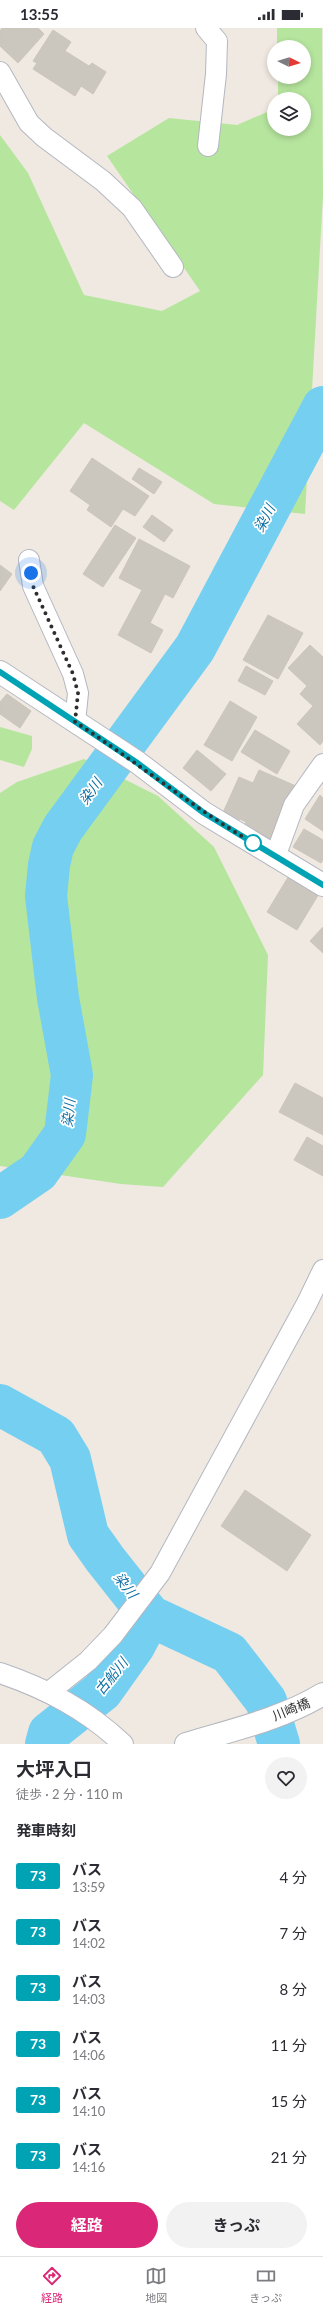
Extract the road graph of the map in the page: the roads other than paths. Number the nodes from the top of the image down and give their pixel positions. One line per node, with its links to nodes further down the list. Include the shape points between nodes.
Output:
1 (206, 28): 3 (street, via 217,41)
2 (0, 72): 4 (street, via 29,123 132,208)
3 (208, 146)
4 (173, 267)
5 (30, 560): 7 (street, via 33,586 73,674 78,693)
6 (0, 672): 7 (main road)
7 (75, 722): 9 (main road, via 136,762 204,813)
8 (323, 764): 9 (street, via 294,805)
9 (275, 857): 10 (main road)
10 (323, 885)
11 (323, 1270): 14 (street, via 160,1573 113,1635)
12 (0, 1673): 14 (street)
13 (323, 1694): 16 (main road, 川崎橋, via 308,1703 258,1722)
14 (56, 1695): 15 (street, via 104,1726)
15 (123, 1744)
16 (186, 1744)

